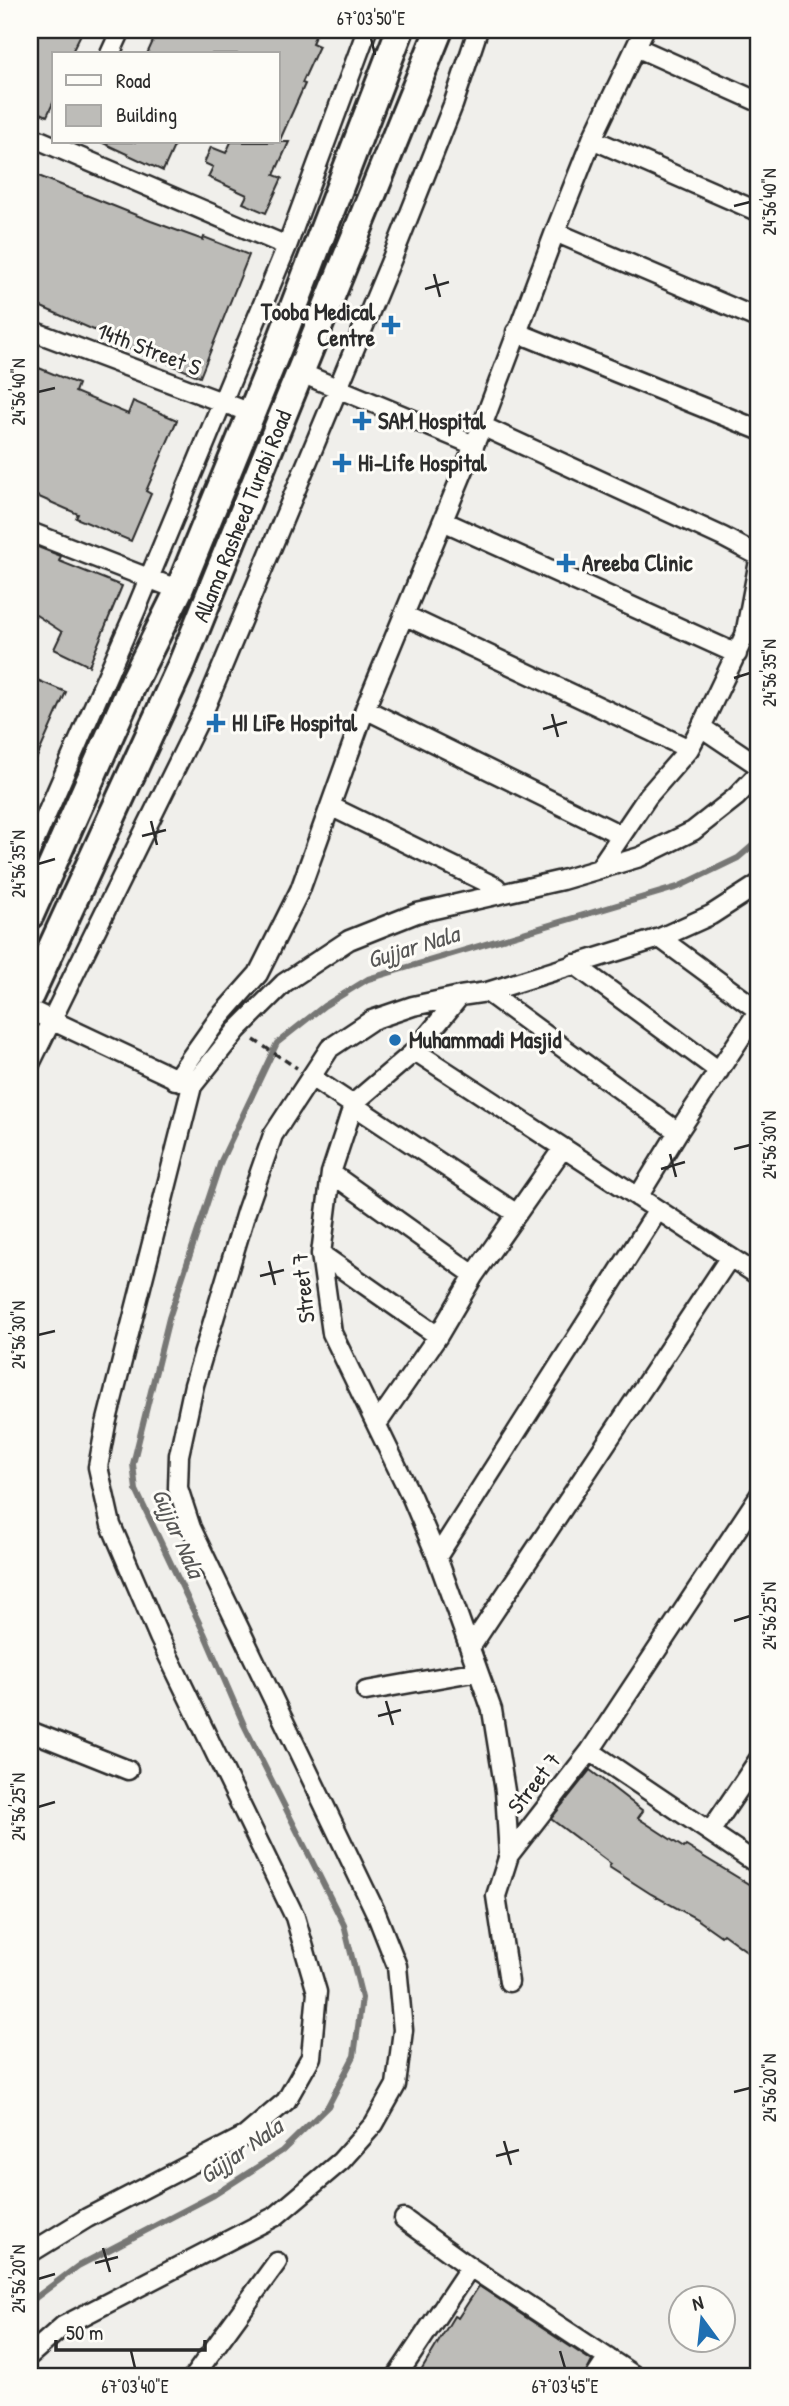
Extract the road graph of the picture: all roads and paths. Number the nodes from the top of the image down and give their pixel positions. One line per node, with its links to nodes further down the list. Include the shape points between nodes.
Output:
1 (121, 30): 8 (street)
2 (367, 30): 16 (street)
3 (400, 30): 23 (main road, Allama Rasheed Turabi Road)
4 (439, 30): 20 (main road, Allama Rasheed Turabi Road)
5 (478, 30): 21 (street, via 453,105)
6 (644, 30): 7 (street)
7 (636, 47): 9 (street); 11 (street)
8 (111, 52)
9 (759, 102)
10 (30, 136): 12 (street)
11 (592, 139): 14 (street); 15 (street)
12 (52, 142)
13 (70, 147): 16 (street)
14 (759, 212)
15 (555, 232): 17 (street); 19 (street)
16 (287, 246): 22 (street)
17 (759, 319)
18 (30, 330): 22 (street, 14th Street S)
19 (516, 332): 24 (street); 25 (street)
20 (301, 373): 21 (street); 50 (main road, Allama Rasheed Turabi Road, via 181,666)
21 (339, 390): 26 (street); 55 (street, via 205,708)
22 (221, 402): 23 (street, 14th Street S); 30 (street)
23 (251, 413): 31 (main road, Allama Rasheed Turabi Road)
24 (482, 426): 26 (street); 29 (street)
25 (759, 430)
26 (474, 445): 27 (street)
27 (443, 521): 32 (street); 34 (street)
28 (30, 532): 30 (street)
29 (759, 558): 33 (street)
30 (149, 579): 31 (street); 42 (street)
31 (179, 590): 46 (main road, Allama Rasheed Turabi Road)
32 (404, 615): 35 (street); 37 (street)
33 (752, 639): 34 (street)
34 (737, 654): 36 (street)
35 (365, 709): 40 (street); 41 (street)
36 (701, 727): 37 (street); 38 (street)
37 (689, 750): 41 (street)
38 (759, 766)
39 (759, 773): 43 (street, via 693,831 640,857)
40 (332, 807): 45 (street, via 496,887); 54 (street, via 300,890 258,974)
41 (621, 835): 43 (street)
42 (30, 852)
43 (603, 868): 45 (street)
44 (759, 884): 47 (street, via 711,915)
45 (497, 894): 56 (street, via 417,913 349,940 284,983)
46 (30, 915)
47 (660, 938): 48 (street); 53 (street)
48 (574, 964): 49 (street); 60 (street)
49 (487, 992): 51 (street); 64 (street)
50 (30, 995)
51 (460, 996): 58 (street); 61 (street, via 372,1020 330,1048)
52 (30, 1010): 55 (street)
53 (759, 1011): 60 (street)
54 (219, 1018): 56 (street); 62 (street)
55 (52, 1021): 59 (street); 62 (street)
56 (237, 1030): 62 (street)
57 (258, 1043): 61 (path)
58 (415, 1051): 63 (street); 65 (street)
59 (30, 1064)
60 (719, 1072): 64 (street)
61 (307, 1074): 63 (street); 93 (street, via 273,1135 246,1212 194,1385 178,1488 191,1528 376,1913 397,1966 403,2030 396,2085 374,2124 349,2152 276,2216 63,2326)
62 (184, 1083): 90 (street, via 98,1467 111,1525 159,1637 295,1917 317,1992 311,2057 286,2101 245,2136)
63 (354, 1103): 66 (street, Street 7); 69 (street)
64 (677, 1132): 67 (street)
65 (563, 1148): 67 (street); 69 (street)
66 (331, 1173): 70 (street, Street 7); 72 (street)
67 (638, 1196): 68 (street)
68 (658, 1210): 71 (street); 77 (street)
69 (517, 1214): 72 (street)
70 (321, 1254): 74 (street); 75 (street, Street 7, via 332,1333)
71 (730, 1257): 73 (street); 78 (street)
72 (474, 1275): 74 (street)
73 (759, 1276)
74 (438, 1336): 75 (street)
75 (376, 1424): 77 (street, Street 7)
76 (759, 1496): 82 (street, Street 7)
77 (437, 1557): 78 (street, Street 7)
78 (470, 1648): 79 (street, Street 7)
79 (478, 1671): 80 (street); 86 (street, Street 7, via 492,1710)
80 (366, 1691)
81 (30, 1731): 84 (street)
82 (590, 1751): 85 (street); 86 (street, Street 7)
83 (759, 1759): 85 (street)
84 (128, 1770)
85 (710, 1832): 87 (street)
86 (509, 1855): 88 (street, Street 7, via 496,1896)
87 (759, 1865)
88 (509, 1982)
89 (404, 2219): 92 (street)
90 (30, 2253)
91 (277, 2262): 95 (street)
92 (470, 2267): 94 (street); 96 (street)
93 (30, 2355)
94 (608, 2358): 97 (street); 98 (street)
95 (194, 2376)
96 (397, 2376)
97 (596, 2376)
98 (635, 2376)

